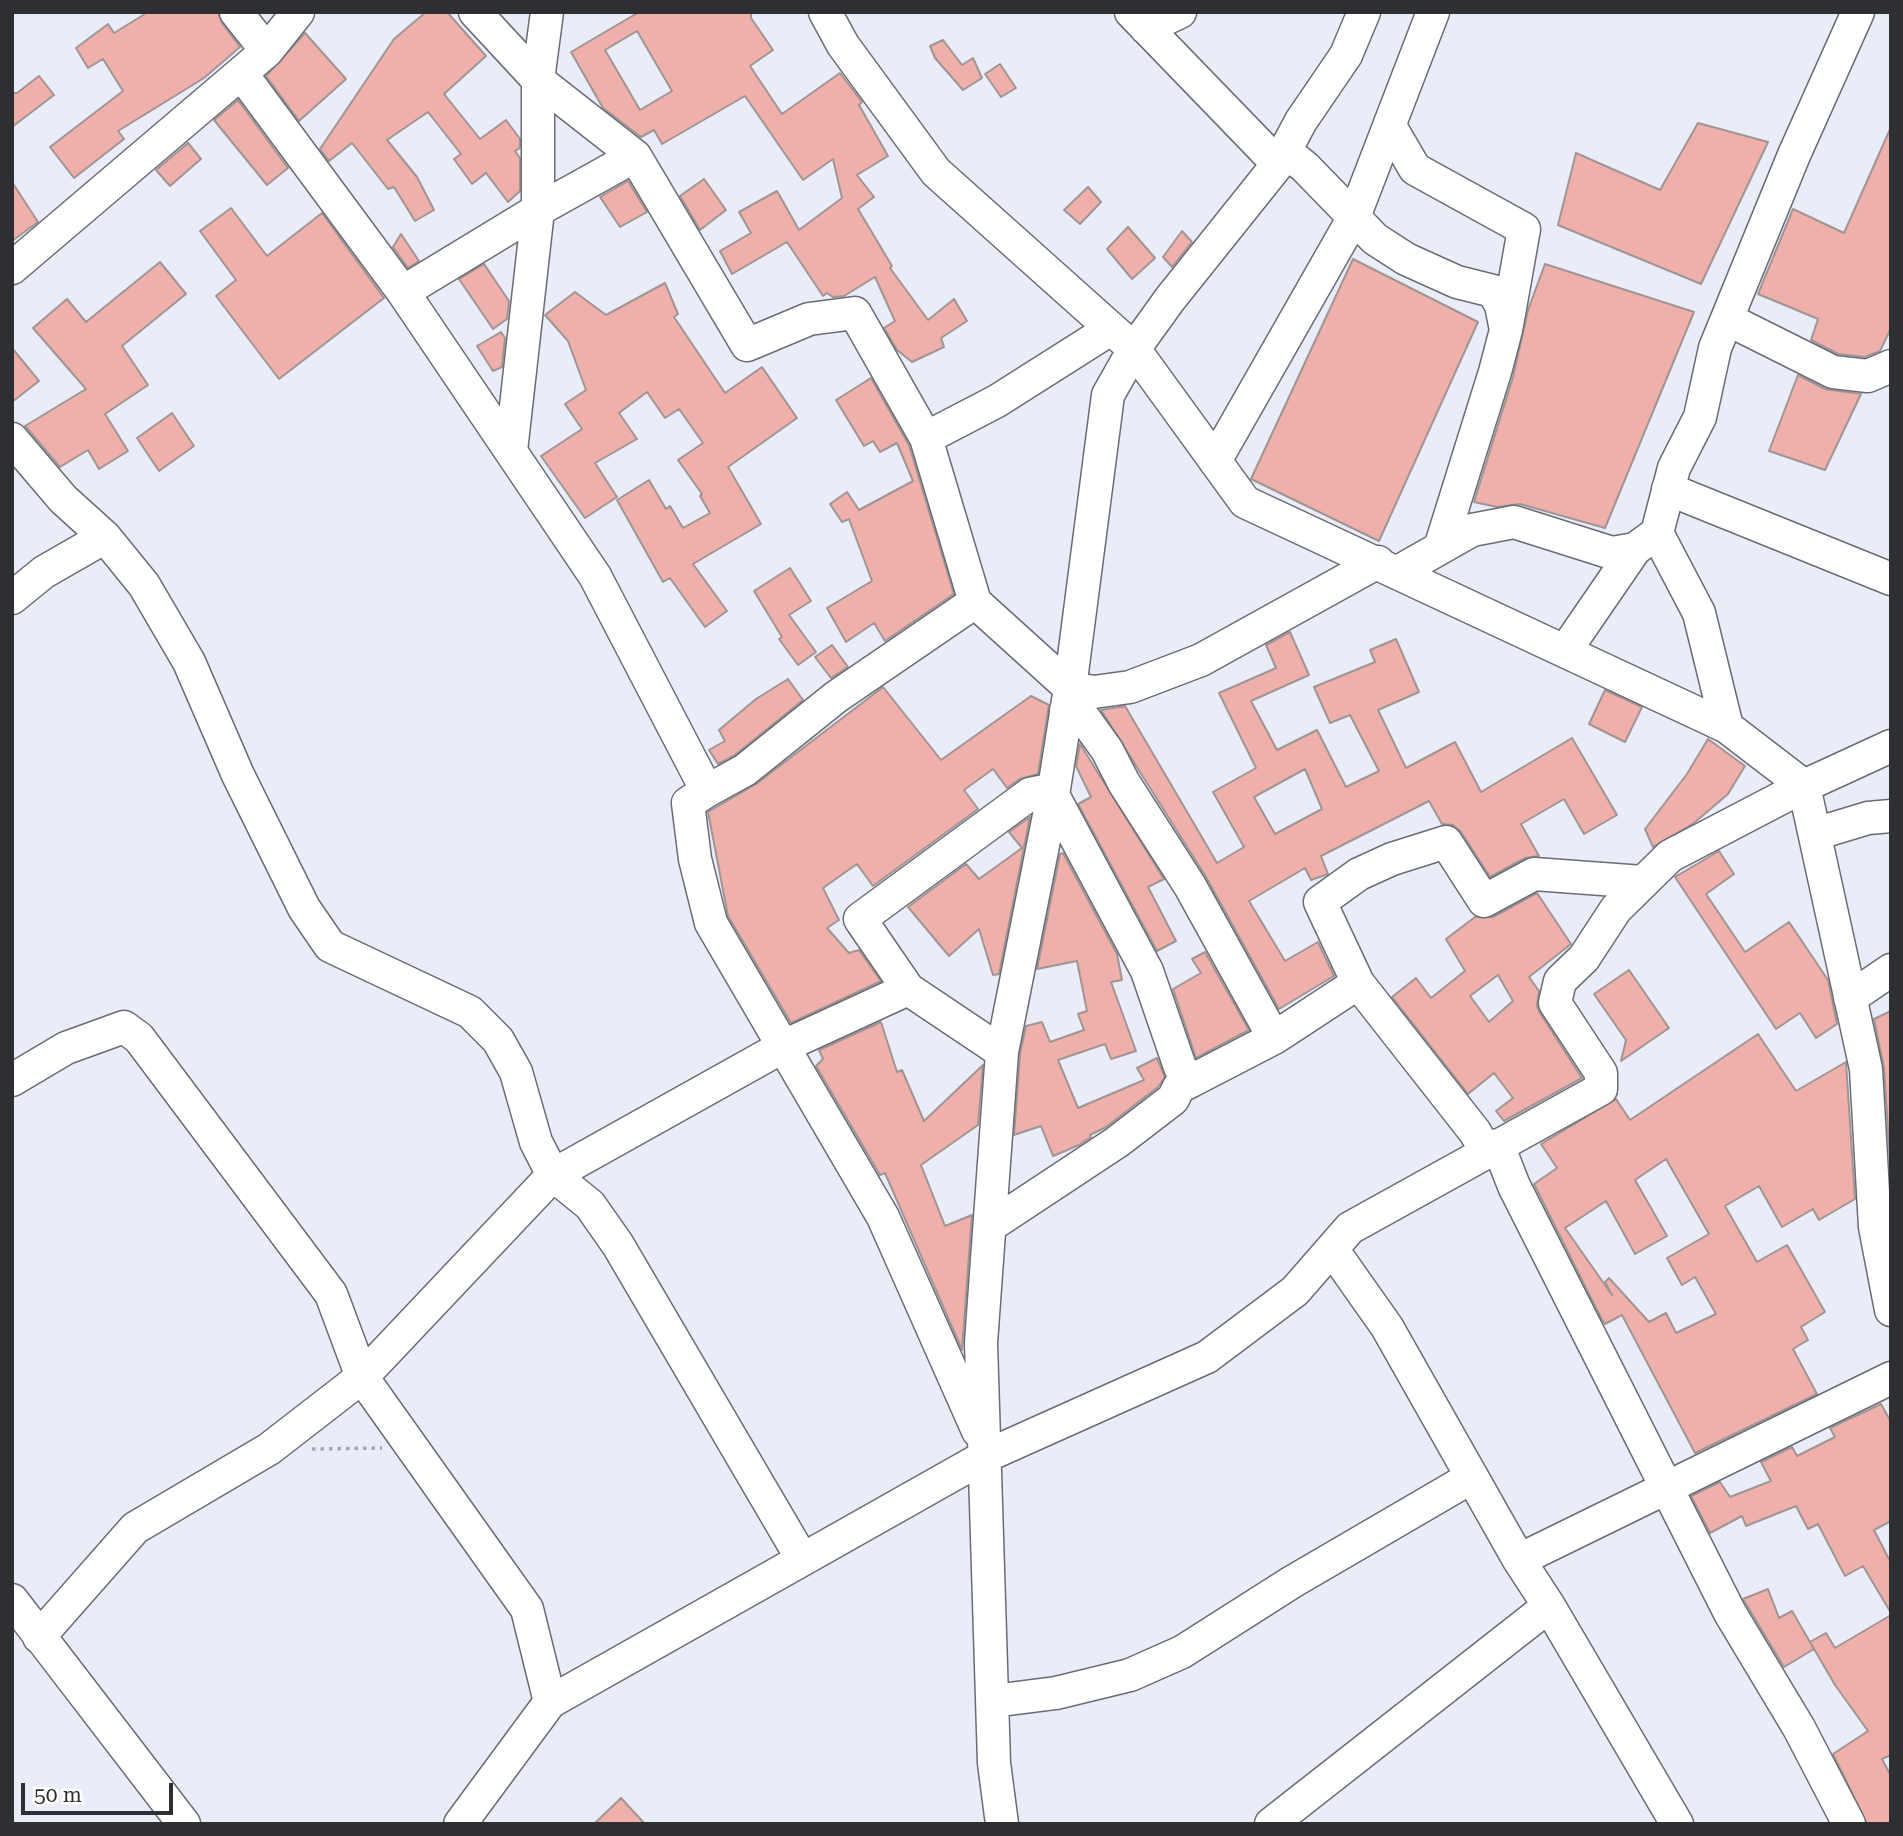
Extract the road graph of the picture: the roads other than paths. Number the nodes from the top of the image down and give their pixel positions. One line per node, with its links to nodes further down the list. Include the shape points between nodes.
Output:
1 (236, 12): 11 (street)
2 (298, 12): 11 (street)
3 (475, 12): 13 (street)
4 (547, 12): 13 (street)
5 (825, 12): 22 (street, via 843,45 936,172)
6 (1180, 12): 10 (street)
7 (1364, 12): 16 (street, via 1346,55)
8 (1433, 12): 14 (street)
9 (1858, 12): 21 (street)
10 (1138, 20): 16 (street)
11 (267, 51): 12 (street)
12 (241, 72): 19 (street); 20 (street)
13 (538, 80): 15 (street); 17 (street)
14 (1390, 126): 18 (street); 23 (street, via 1415,169 1524,229)
15 (635, 156): 17 (street); 26 (street, via 747,345 809,319 855,313)
16 (1281, 157): 18 (street); 24 (street)
17 (538, 209): 20 (street); 28 (street)
18 (1354, 217): 23 (street, via 1375,239 1406,259 1457,282 1493,291); 29 (street)
19 (12, 268)
20 (403, 292): 28 (street)
21 (1727, 319): 25 (street, via 1833,372 1868,376); 30 (street, via 1715,348 1700,417)
22 (1109, 330): 24 (street); 26 (street, via 997,401)
23 (1506, 330): 33 (street)
24 (1134, 349): 29 (street); 39 (street, via 1108,395)
25 (1891, 366)
26 (926, 438): 37 (street)
27 (12, 439): 31 (street, via 63,499)
28 (511, 452): 43 (street, via 595,576)
29 (1215, 461): 34 (street, via 1245,502)
30 (1668, 489): 32 (street); 35 (street)
31 (105, 537): 36 (street, via 44,572); 58 (street, via 144,585 189,663 298,896 330,946 470,1012 498,1040 516,1072 536,1142)
32 (1646, 541): 33 (street, via 1612,553 1514,522 1472,530); 38 (street); 40 (street, via 1699,613)
33 (1440, 548): 34 (street)
34 (1388, 567): 38 (street); 39 (street, via 1201,660 1130,687)
35 (1891, 579)
36 (12, 598)
37 (975, 602): 39 (street); 43 (street, via 836,697 745,770)
38 (1565, 650): 40 (street)
39 (1068, 699): 44 (street); 52 (street, via 1107,750 1190,886)
40 (1727, 727): 42 (street)
41 (1891, 746): 42 (street)
42 (1804, 786): 46 (street); 47 (street, via 1670,856)
43 (707, 791): 53 (street, via 688,803 695,859 711,923)
44 (1053, 792): 50 (street, via 1030,794 860,919); 54 (street); 56 (street, via 1147,971 1180,1066)
45 (1891, 816): 46 (street)
46 (1815, 834): 51 (street)
47 (1643, 882): 49 (street, via 1534,874 1484,901 1446,842 1392,859 1359,874 1320,902); 57 (street, via 1616,909 1584,958 1560,981 1555,1003 1601,1073 1601,1089)
48 (1891, 970): 51 (street)
49 (1358, 983): 52 (street); 57 (street)
50 (908, 989): 53 (street); 54 (street)
51 (1850, 998): 61 (street, via 1866,1069 1875,1227)
52 (1274, 1038): 56 (street)
53 (784, 1046): 58 (street); 64 (street, via 883,1217)
54 (1002, 1052): 59 (street)
55 (12, 1080): 62 (street, via 66,1048 124,1027 139,1038 331,1294)
56 (1191, 1081): 59 (street, via 1117,1142)
57 (1492, 1148): 60 (street, via 1350,1228); 66 (street)
58 (553, 1175): 62 (street); 67 (street, via 590,1205 618,1245)
59 (990, 1226): 64 (street, via 981,1343)
60 (1332, 1249): 64 (street, via 1295,1291 1207,1357); 65 (street, via 1387,1327)
61 (1891, 1310)
62 (362, 1377): 71 (street, via 269,1449 135,1528); 73 (street, via 527,1609)
63 (1891, 1378): 66 (street)
64 (986, 1456): 67 (street); 72 (street)
65 (1472, 1477): 68 (street); 72 (street, via 1182,1652 1130,1675 1056,1693)
66 (1668, 1486): 68 (street); 79 (street, via 1730,1614 1799,1728)
67 (801, 1557): 73 (street)
68 (1519, 1560): 70 (street)
69 (12, 1600): 71 (street)
70 (1549, 1606): 77 (street); 78 (street)
71 (39, 1637): 74 (street)
72 (993, 1701): 76 (street, via 994,1763)
73 (551, 1702): 75 (street)
74 (184, 1824)
75 (460, 1824)
76 (1002, 1824)
77 (1271, 1824)
78 (1676, 1824)
79 (1849, 1824)

